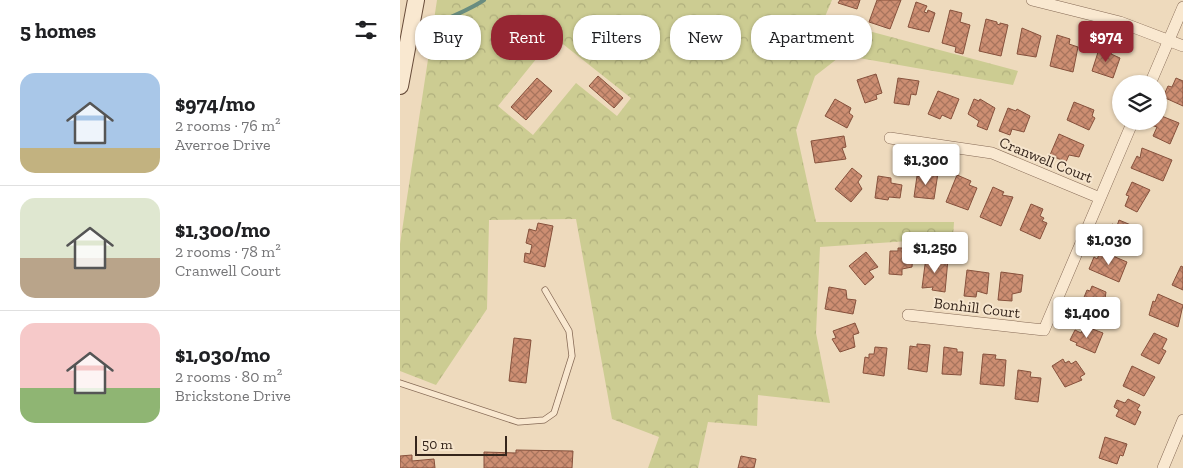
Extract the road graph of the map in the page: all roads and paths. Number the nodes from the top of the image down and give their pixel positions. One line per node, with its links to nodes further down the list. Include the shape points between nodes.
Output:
1 (416, 0): 7 (street)
2 (1032, 0): 4 (street, via 1120,22)
3 (1183, 6): 4 (street)
4 (1169, 40): 5 (street); 6 (street)
5 (1183, 46)
6 (1154, 75)
7 (400, 86)
8 (1129, 130): 10 (street)
9 (890, 138): 10 (street, Cranwell Court, via 992,153)
10 (1100, 198): 12 (street, Bonhill Court, via 1044,330)
11 (544, 290): 13 (lane, via 569,331 572,356 554,413 544,420 518,422)
12 (908, 315)
13 (400, 383)
14 (1183, 420): 15 (street)
15 (1163, 468)

